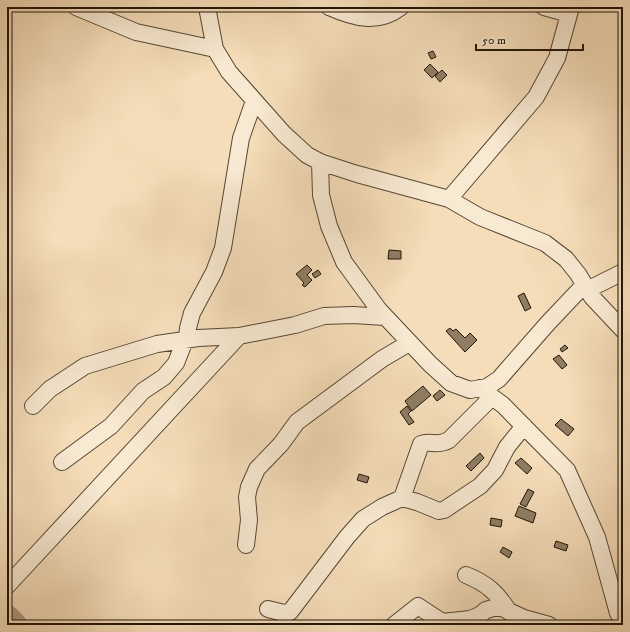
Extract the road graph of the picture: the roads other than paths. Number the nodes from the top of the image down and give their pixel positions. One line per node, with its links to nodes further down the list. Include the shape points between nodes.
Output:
1 (76, 7): 7 (street, via 136,32)
2 (207, 7): 7 (street)
3 (328, 7): 4 (street, via 362,18 382,18)
4 (401, 7)
5 (544, 7): 6 (street)
6 (570, 11): 10 (street, via 557,58 536,97)
7 (215, 49): 8 (street, via 229,72)
8 (254, 101): 9 (street, via 284,134 307,155); 16 (street, via 241,138 223,248 214,272 192,313)
9 (320, 162): 10 (street); 13 (street, via 321,195 329,226 344,262)
10 (449, 199): 12 (street, via 480,217 545,243 566,259)
11 (623, 272): 12 (street)
12 (586, 288): 14 (street); 18 (street, via 548,323 499,379 487,387)
13 (385, 317): 15 (street, via 324,316 296,325); 17 (street)
14 (623, 330)
15 (239, 336): 16 (street); 25 (street)
16 (186, 340): 19 (street, via 157,344 85,366 50,389); 21 (street, via 176,363 164,377 144,391 111,426)
17 (409, 343): 18 (street, via 451,383); 23 (street, via 382,359 297,422 281,444 257,469 248,492 249,520)
18 (486, 393): 20 (street); 22 (street, via 449,440 442,444 421,444)
19 (33, 406)
20 (524, 426): 22 (street, via 507,446 485,481 444,510 439,511); 26 (street, via 562,463 572,478)
21 (62, 462)
22 (402, 498): 27 (street, via 382,506 363,519 290,612)
23 (246, 546)
24 (466, 575): 28 (street, via 482,581 492,589)
25 (7, 586)
26 (619, 599): 29 (street, via 618,613)
27 (268, 609)
28 (509, 612): 30 (street, via 493,608 470,619 442,622 418,606); 31 (street)
29 (623, 623)
30 (394, 625)
31 (549, 625)

